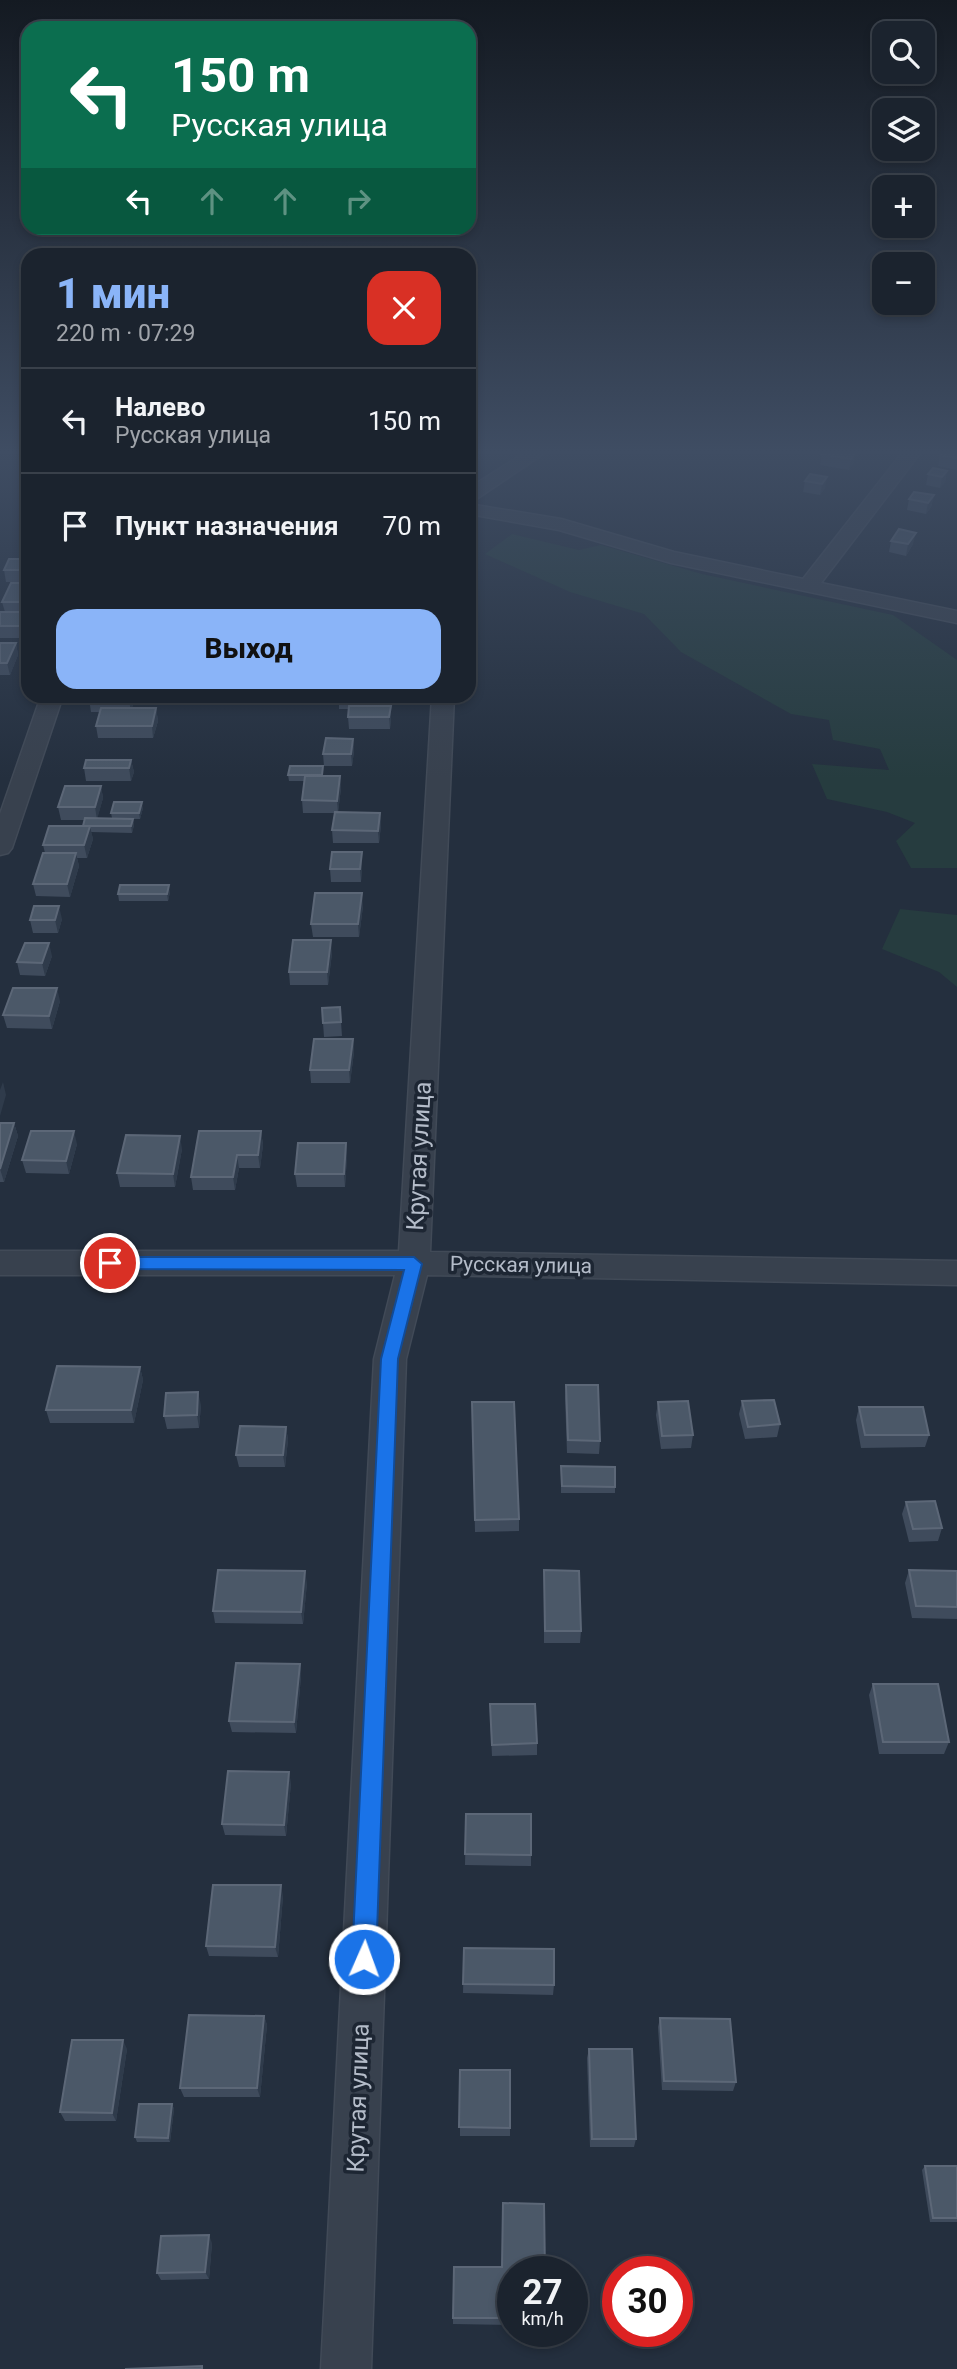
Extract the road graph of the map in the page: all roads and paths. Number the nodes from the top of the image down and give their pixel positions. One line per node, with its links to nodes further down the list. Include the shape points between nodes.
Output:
1 (682, 559): 3 (street)
2 (829, 559): 3 (street)
3 (807, 587): 4 (street)
4 (957, 617)
5 (50, 703): 7 (street)
6 (443, 703): 9 (street, Крутая улица)
7 (0, 848)
8 (0, 1263): 9 (street, Русская улица)
9 (414, 1264): 10 (street, Русская улица); 11 (street, Крутая улица, via 390,1359)
10 (957, 1273)
11 (346, 2369)

